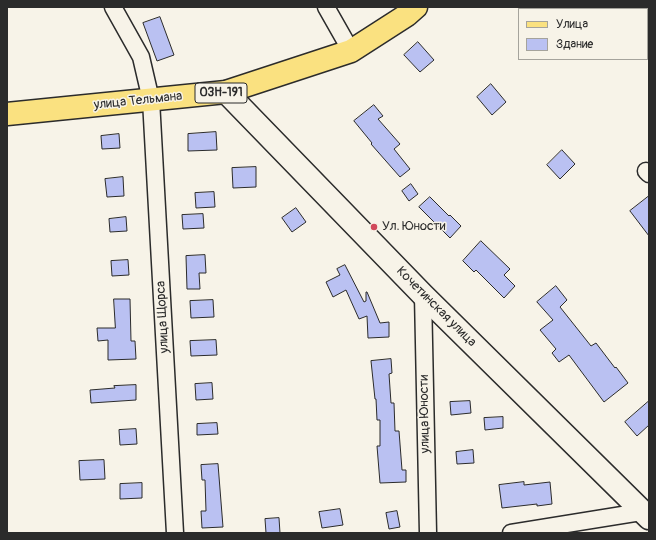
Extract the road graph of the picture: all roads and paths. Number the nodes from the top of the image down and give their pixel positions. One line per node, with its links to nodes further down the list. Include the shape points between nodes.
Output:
1 (113, 7): 6 (street, улица Щорса, via 141,57)
2 (326, 7): 4 (street)
3 (416, 7): 4 (main road, улица Тельмана / 03Н-191)
4 (351, 51): 5 (main road, улица Тельмана / 03Н-191)
5 (226, 92): 6 (main road, улица Тельмана / 03Н-191); 8 (main road, Кочетинская улица)
6 (151, 100): 7 (main road, улица Тельмана / 03Н-191); 10 (street, улица Щорса)
7 (7, 114)
8 (423, 295): 9 (main road, Кочетинская улица); 11 (street, улица Юности)
9 (645, 515): 12 (street)
10 (175, 533)
11 (428, 533)
12 (511, 533)

